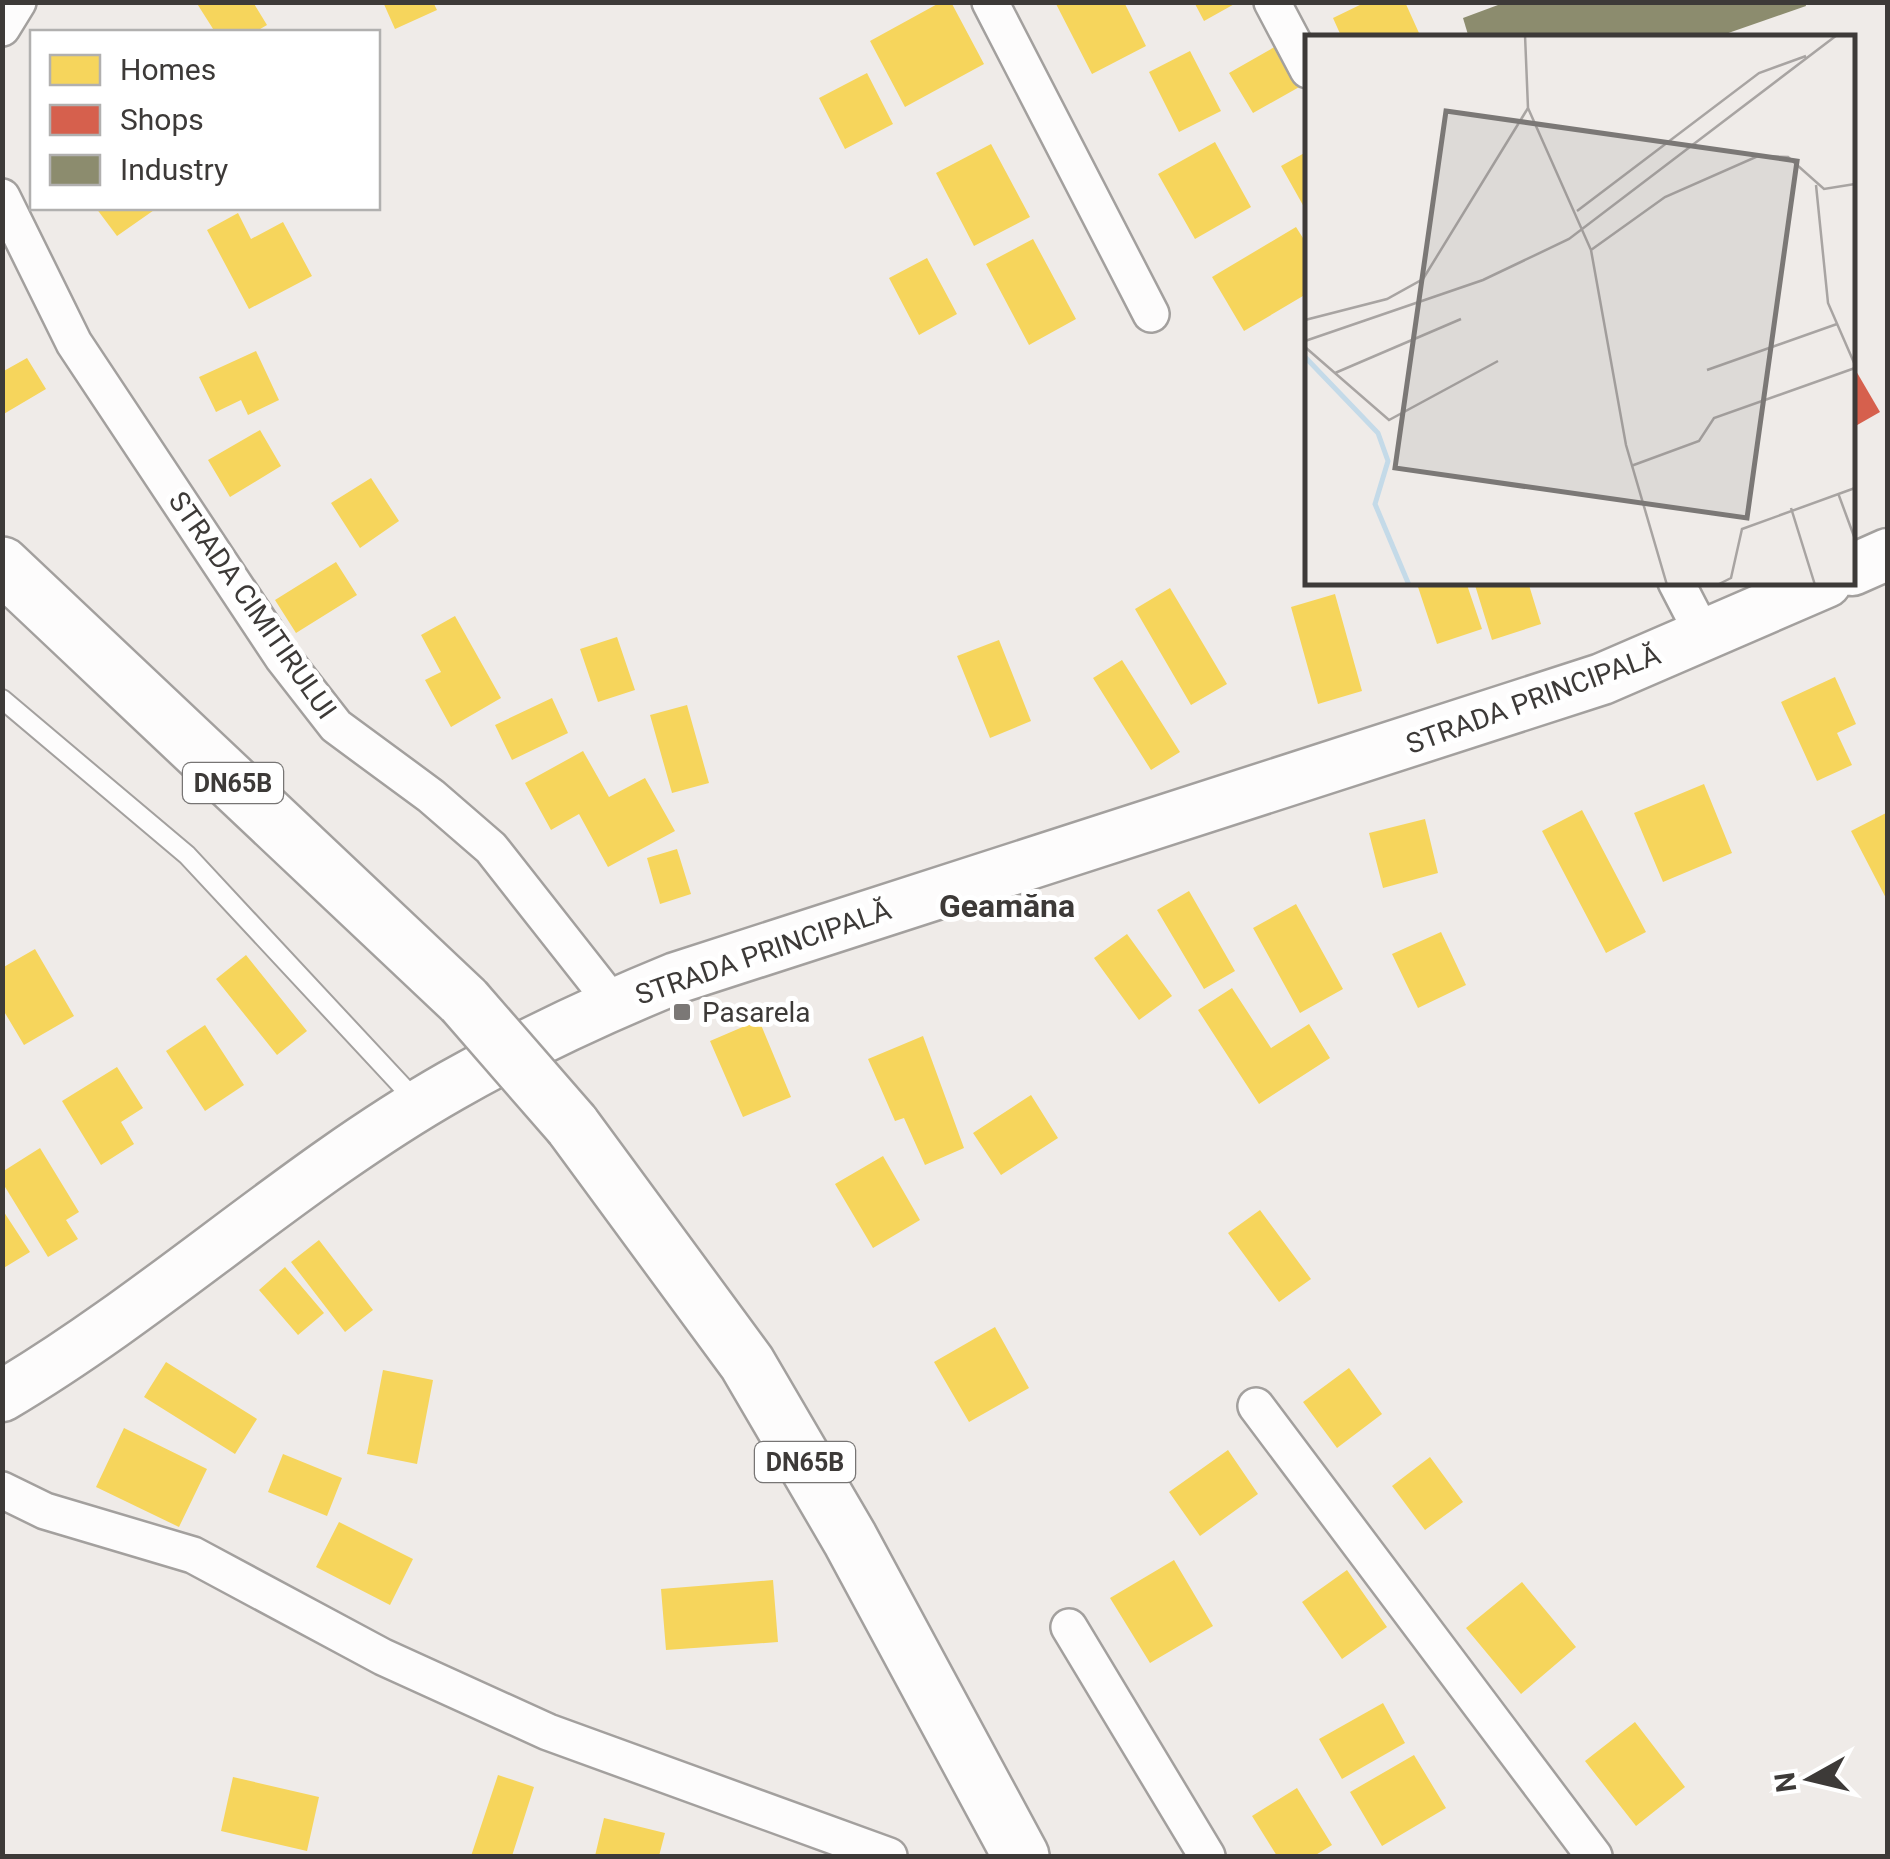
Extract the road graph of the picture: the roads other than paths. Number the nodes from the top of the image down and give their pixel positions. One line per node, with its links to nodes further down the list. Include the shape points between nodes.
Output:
1 (18, 2): 4 (street)
2 (990, 2): 7 (street)
3 (1272, 2): 5 (street)
4 (2, 28)
5 (1305, 64)
6 (2, 197): 15 (street, STRADA CIMITIRULUI, via 74,343 283,658 336,726 490,848)
7 (1151, 314)
8 (1888, 554): 10 (main road)
9 (2, 565): 22 (main road, DN65B, bridge, via 464,1002 572,1124 747,1363)
10 (1855, 569)
11 (1678, 585): 13 (street)
12 (1819, 585): 13 (main road, STRADA PRINCIPALĂ)
13 (1704, 636): 15 (main road, STRADA PRINCIPALĂ, via 1602,680 1454,730)
14 (2, 699): 16 (lane, via 187,855)
15 (613, 1003): 16 (main road, STRADA PRINCIPALĂ)
16 (420, 1106): 17 (main road, STRADA PRINCIPALĂ, via 76,1352)
17 (2, 1396)
18 (1256, 1406): 24 (street)
19 (2, 1490): 21 (street, via 44,1512 193,1555 383,1656 548,1732)
20 (1069, 1628): 23 (street)
21 (889, 1856)
22 (1021, 1856)
23 (1208, 1856)
24 (1594, 1856)

